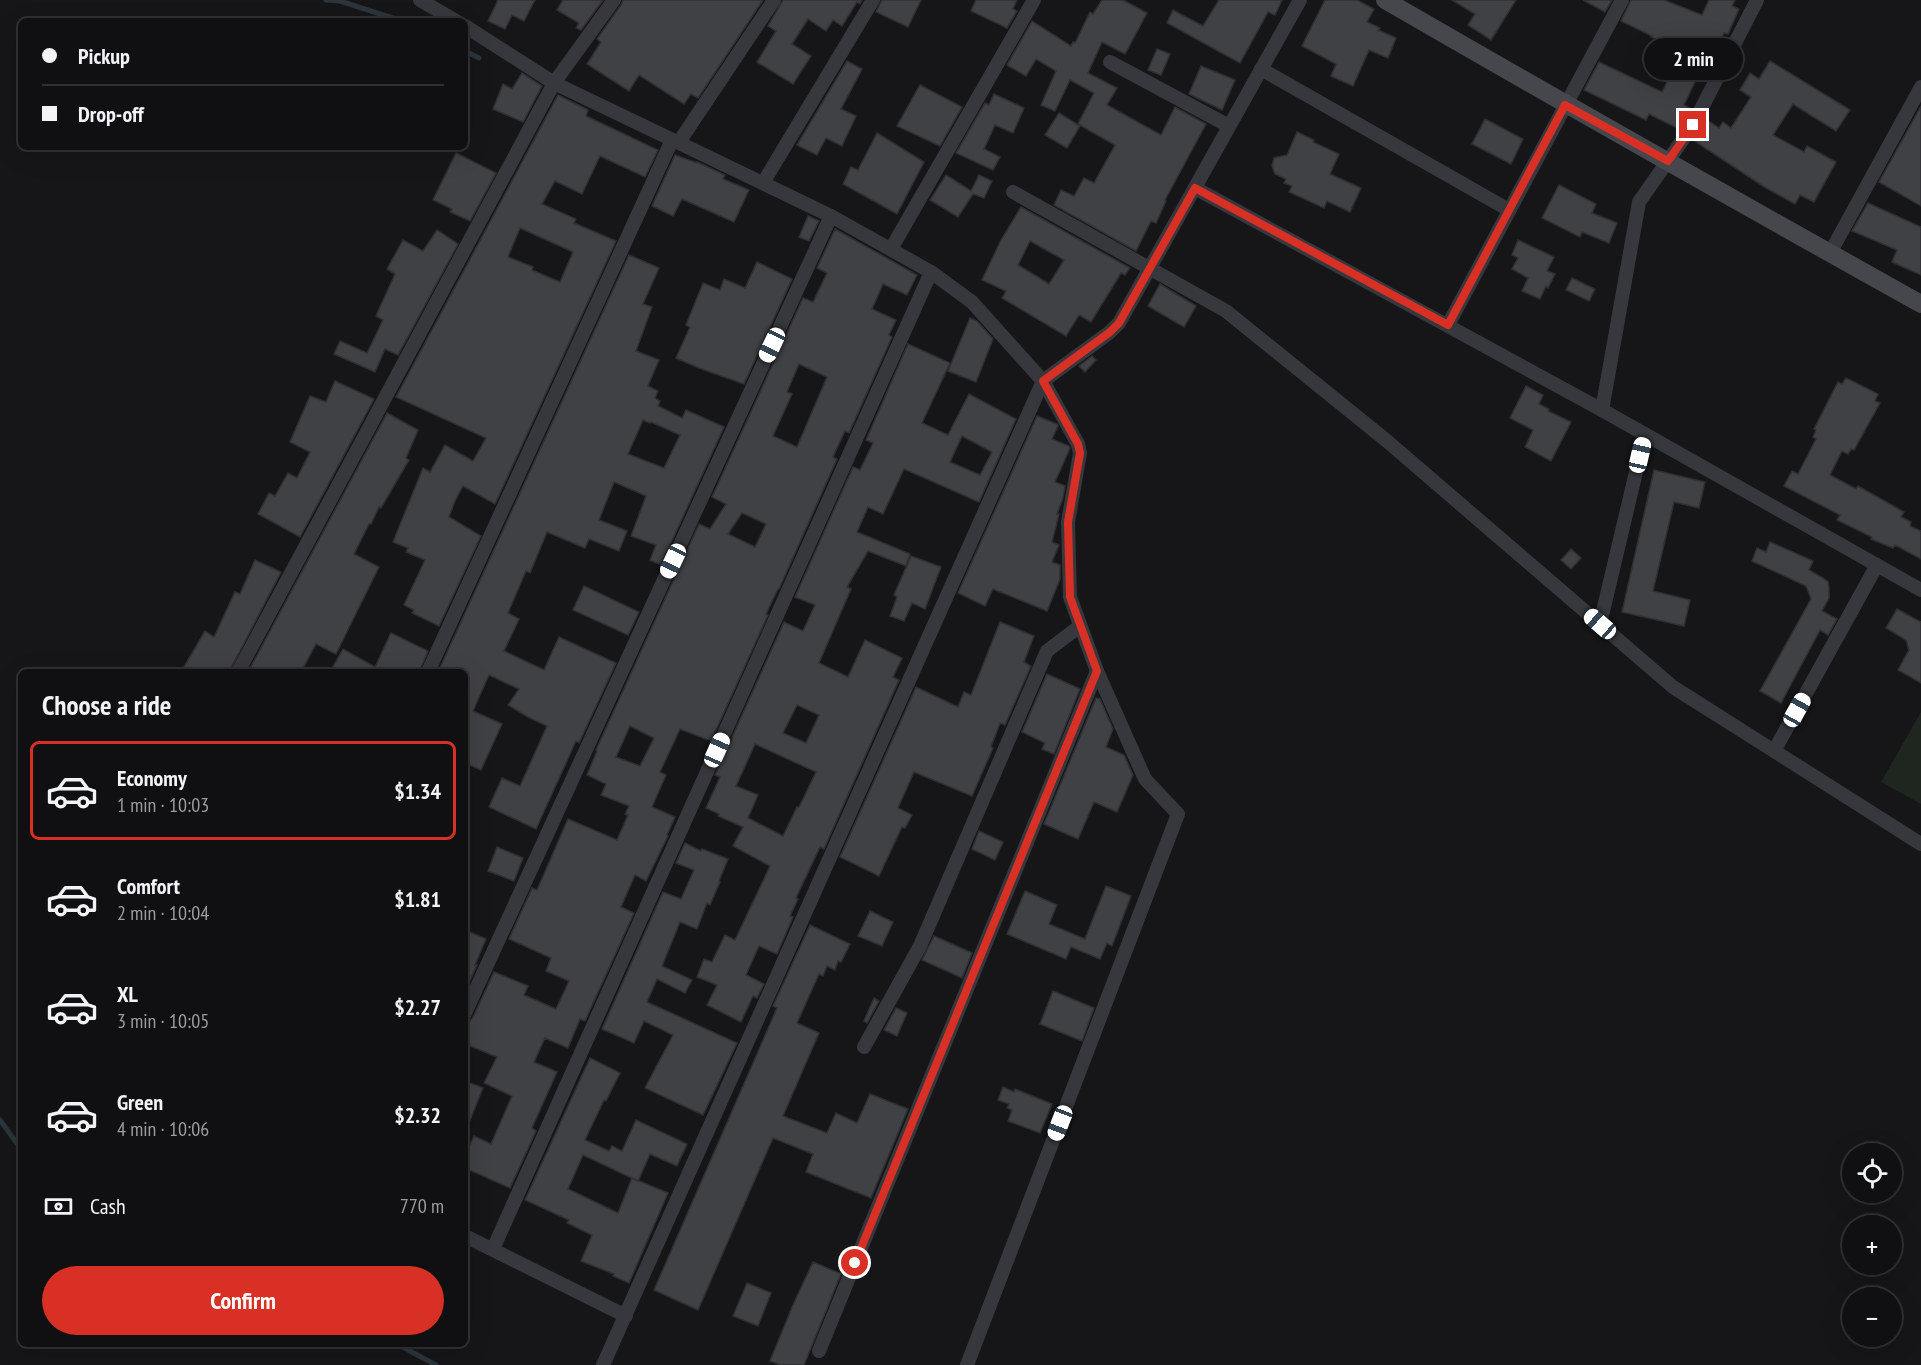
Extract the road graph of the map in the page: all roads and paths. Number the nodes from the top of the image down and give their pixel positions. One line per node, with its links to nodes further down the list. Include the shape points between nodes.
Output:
1 (420, 0): 10 (street)
2 (614, 0): 15 (street)
3 (774, 0): 19 (street)
4 (873, 0): 21 (street)
5 (1034, 0): 26 (street)
6 (1300, 0): 14 (street)
7 (1385, 0): 17 (street)
8 (1622, 0): 17 (street)
9 (1756, 0): 20 (street, via 1693,125)
10 (443, 5): 11 (street)
11 (454, 18)
12 (468, 28): 15 (street)
13 (1110, 62): 18 (street)
14 (1261, 69): 18 (street); 24 (street)
15 (554, 83): 19 (street); 39 (street)
16 (1921, 87): 27 (street)
17 (1565, 105): 20 (street); 24 (street)
18 (1229, 126): 22 (street)
19 (675, 141): 21 (street); 40 (street)
20 (1668, 161): 27 (street); 33 (street, via 1639,202)
21 (763, 183): 25 (street)
22 (1195, 188): 28 (street); 31 (street)
23 (1013, 192): 28 (street)
24 (1509, 210): 31 (street)
25 (831, 216): 26 (street); 44 (street)
26 (891, 249): 29 (street)
27 (1830, 253): 30 (street)
28 (1149, 268): 32 (street, via 1119,323); 37 (street, via 1243,323 1388,441)
29 (931, 272): 32 (street, via 972,302); 47 (street)
30 (1921, 304)
31 (1448, 325): 33 (street)
32 (1043, 381): 38 (street, via 1080,453 1068,522 1070,597); 48 (street)
33 (1602, 410): 34 (street)
34 (1645, 434): 35 (street); 37 (street)
35 (1877, 565): 36 (street); 42 (street)
36 (1921, 590)
37 (1600, 624): 42 (street, via 1673,687)
38 (1080, 626): 41 (street); 45 (street, via 1047,651 920,946)
39 (240, 669)
40 (429, 669)
41 (1097, 671): 49 (street); 51 (street, via 1145,779 1178,814)
42 (1774, 751): 43 (street)
43 (1921, 844)
44 (468, 1006)
45 (864, 1047)
46 (468, 1237): 47 (street)
47 (493, 1249): 48 (street)
48 (626, 1316): 50 (street)
49 (819, 1351)
50 (603, 1365)
51 (967, 1365)

